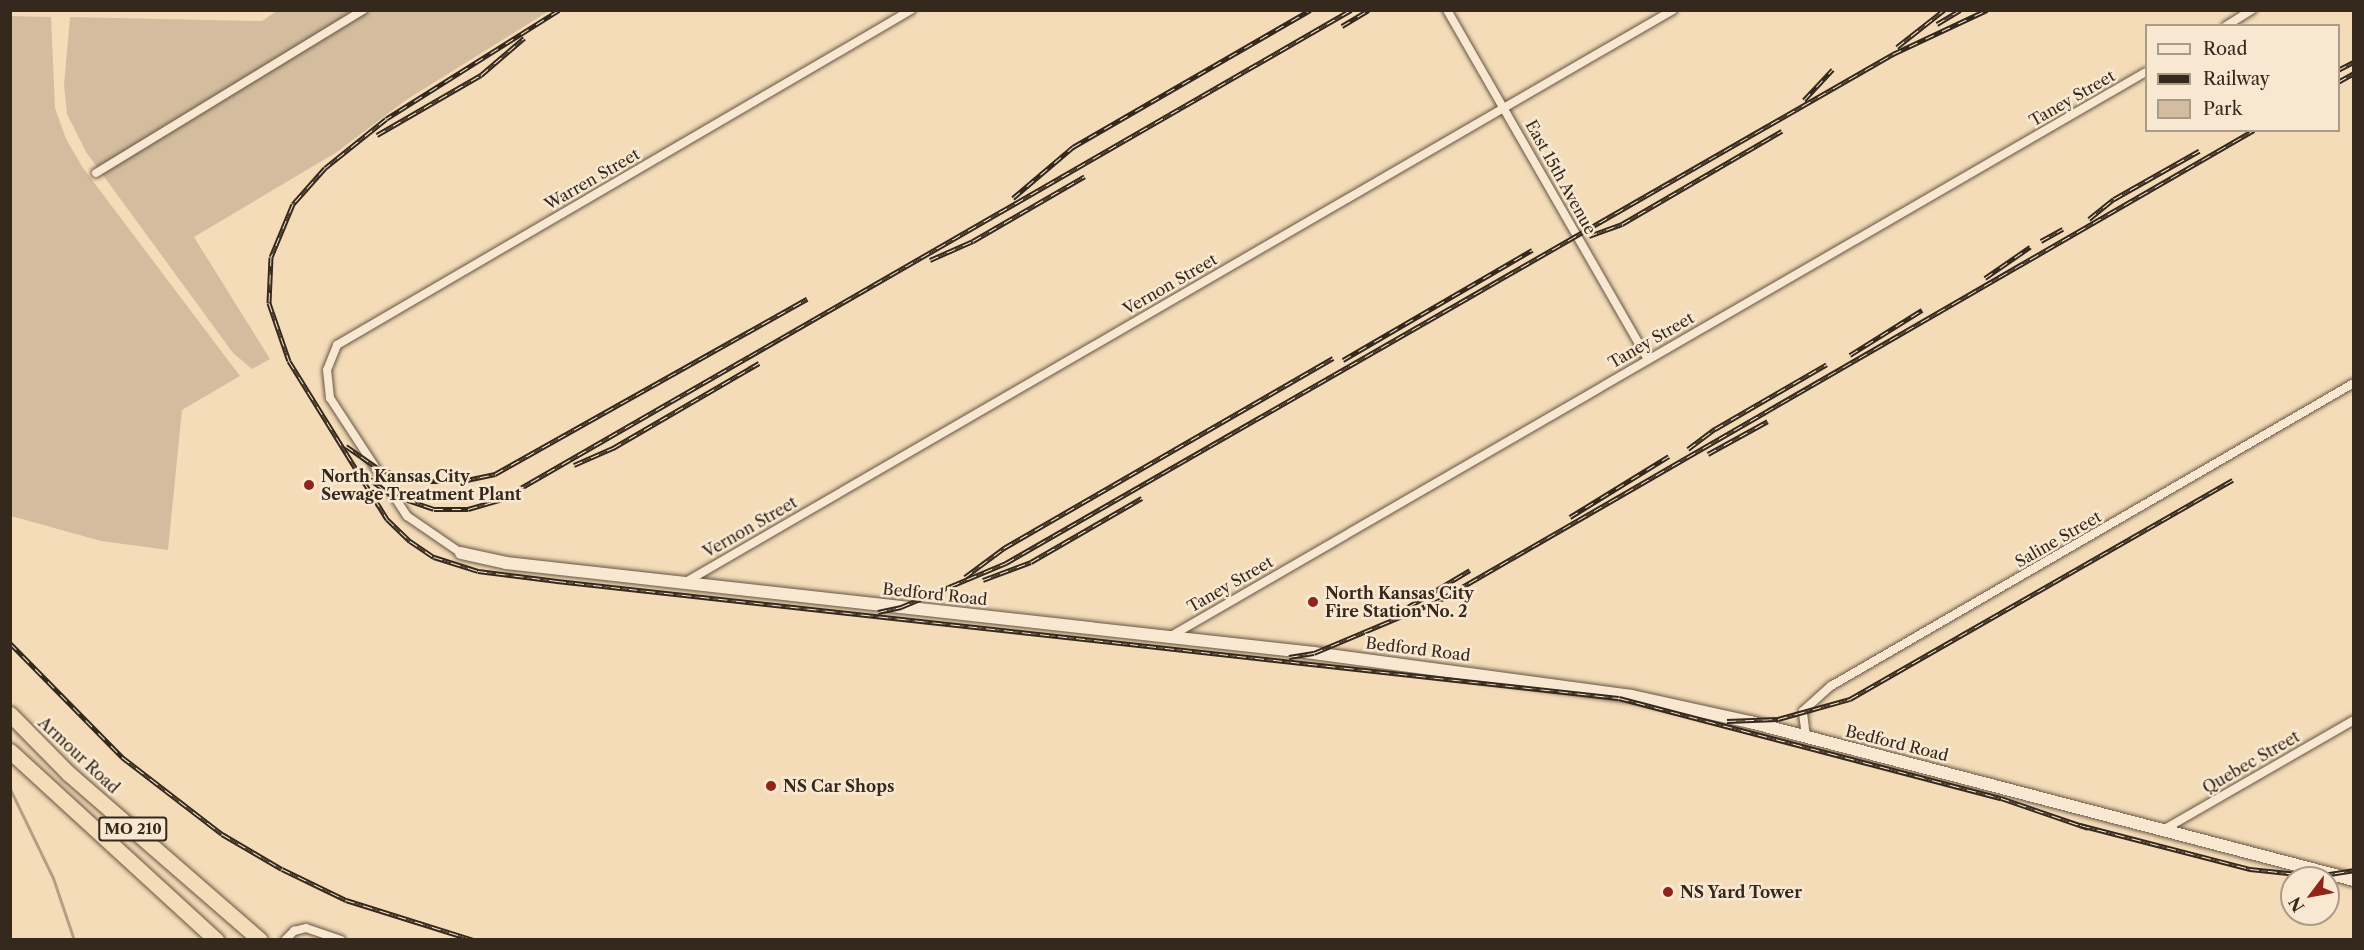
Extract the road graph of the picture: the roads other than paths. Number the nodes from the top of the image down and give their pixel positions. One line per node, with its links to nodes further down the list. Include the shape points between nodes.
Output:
1 (363, 10): 9 (street)
2 (911, 10): 12 (street, Warren Street, via 337,345 327,370 330,398 407,516)
3 (1448, 10): 8 (street, East 15th Avenue)
4 (1673, 10): 8 (street, Vernon Street)
5 (2252, 10): 6 (street)
6 (2229, 24)
7 (2145, 73): 10 (street, Taney Street)
8 (1504, 108): 10 (street, East 15th Avenue); 13 (street, Vernon Street)
9 (96, 173)
10 (1648, 359): 14 (street, Taney Street)
11 (2354, 382): 17 (street, Saline Street, via 1831,686 1803,711)
12 (461, 554): 13 (street, Bedford Road, via 506,563)
13 (683, 583): 14 (street, Bedford Road)
14 (1171, 636): 17 (street, Bedford Road, via 1572,686)
15 (10, 714): 22 (highway, Armour Road / MO 210, via 68,773)
16 (2354, 720): 19 (street, Quebec Street)
17 (1806, 736): 19 (street, Bedford Road)
18 (10, 751): 21 (highway, MO 210)
19 (2163, 830): 20 (street, Bedford Road)
20 (2354, 880)
21 (216, 939)
22 (260, 939)
23 (285, 939): 24 (street, via 306,928)
24 (341, 939)

